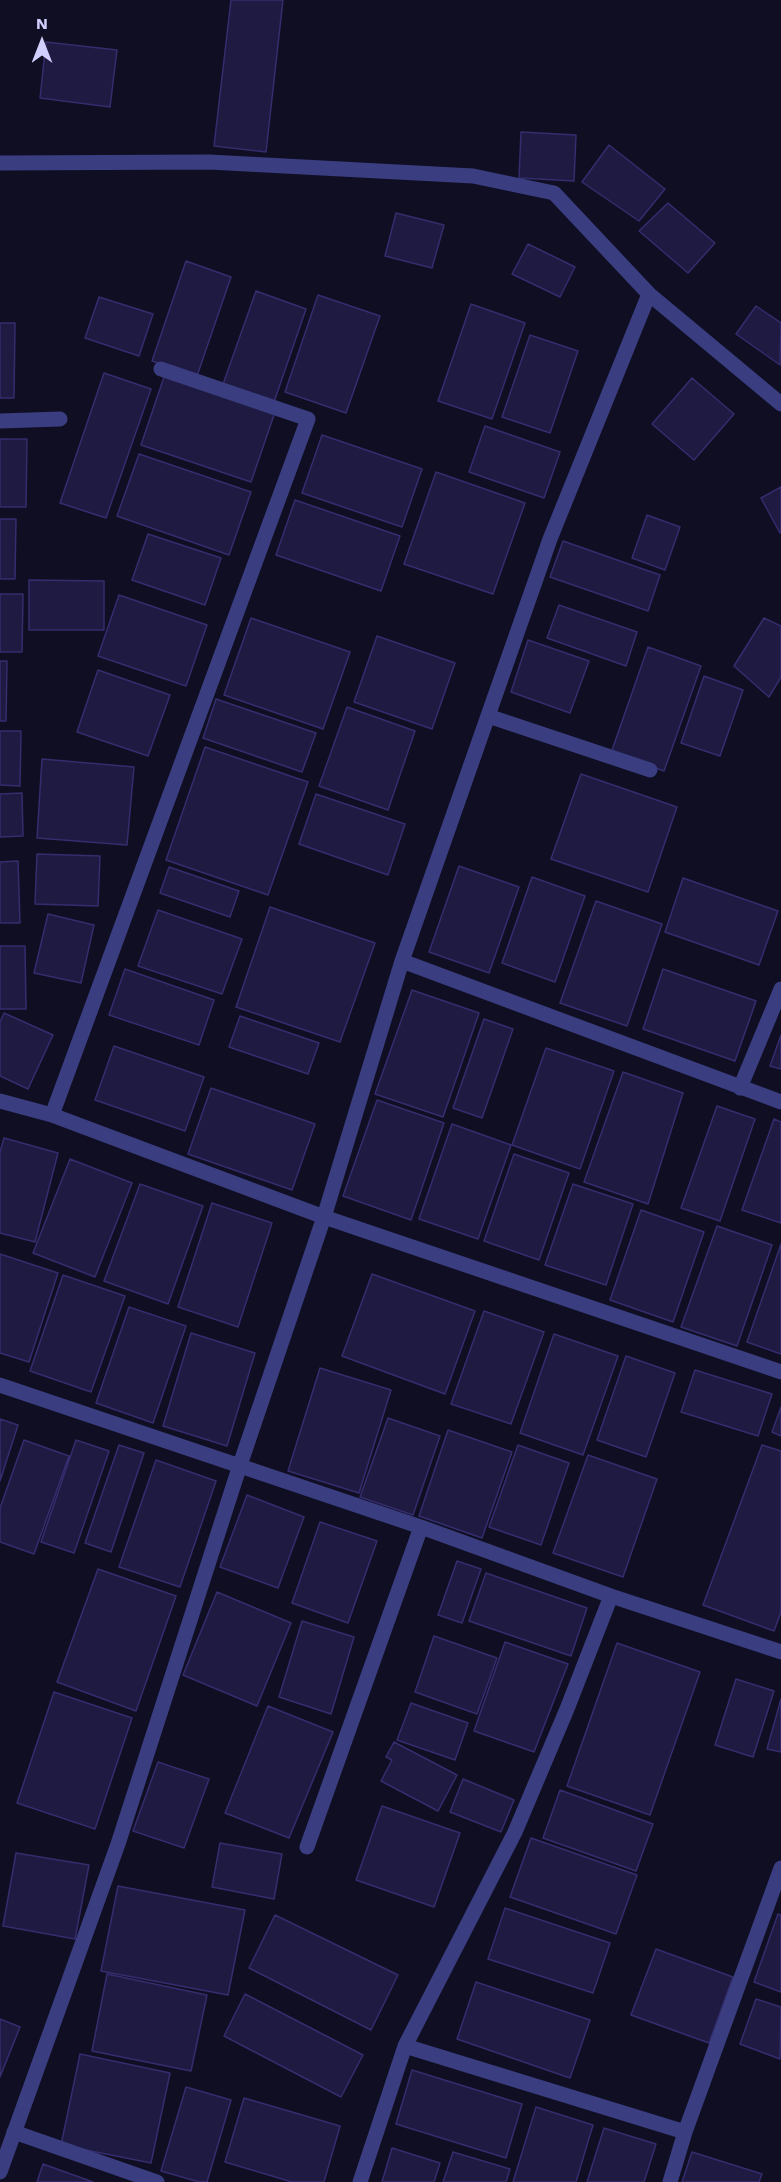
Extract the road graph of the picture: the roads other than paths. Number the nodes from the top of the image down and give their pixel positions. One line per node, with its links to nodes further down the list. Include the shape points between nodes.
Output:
1 (0, 163): 2 (street, via 209,162 473,176 554,193)
2 (649, 294): 4 (street); 7 (street, via 550,539)
3 (161, 369): 14 (street, via 308,419)
4 (781, 404)
5 (60, 419): 6 (street)
6 (0, 421)
7 (488, 716): 8 (street); 9 (street)
8 (650, 770)
9 (402, 961): 11 (street); 15 (street)
10 (781, 989): 11 (street)
11 (740, 1088): 13 (street)
12 (0, 1101): 14 (street)
13 (781, 1102)
14 (52, 1115): 15 (street)
15 (324, 1217): 16 (street); 18 (street)
16 (781, 1372)
17 (0, 1385): 18 (street)
18 (240, 1465): 19 (street); 25 (street, via 118,1844)
19 (421, 1527): 20 (street); 22 (street)
20 (611, 1596): 21 (street); 24 (street, via 515,1832)
21 (781, 1652)
22 (307, 1847)
23 (781, 1868): 26 (street)
24 (405, 2046): 26 (street); 29 (street)
25 (14, 2132): 27 (street); 28 (street)
26 (686, 2132): 30 (street)
27 (0, 2172)
28 (157, 2182)
29 (360, 2182)
30 (670, 2182)

